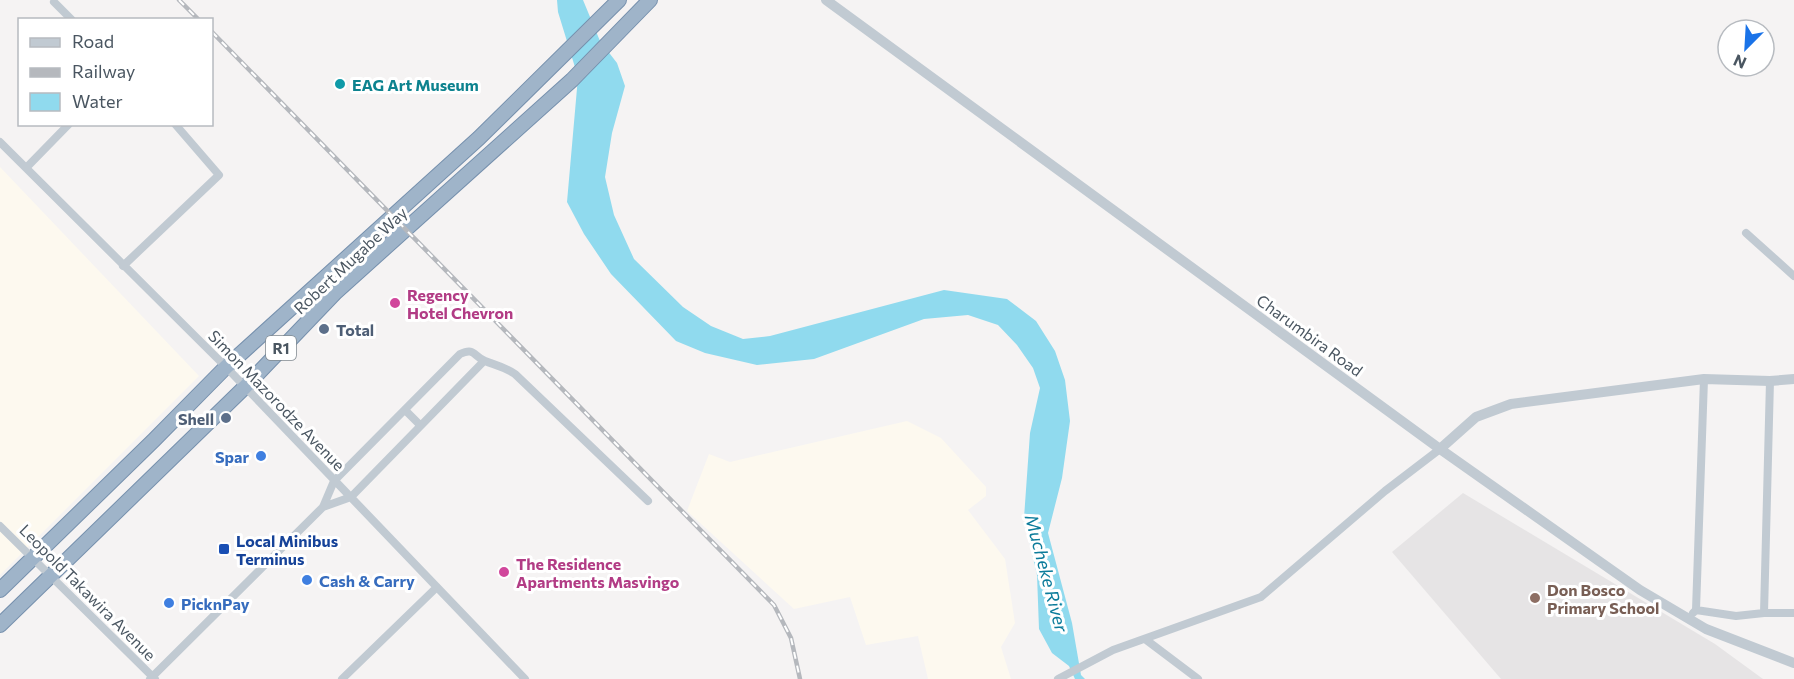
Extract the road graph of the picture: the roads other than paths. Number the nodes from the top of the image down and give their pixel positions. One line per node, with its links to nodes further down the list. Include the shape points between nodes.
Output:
1 (618, 0): 14 (highway, Robert Mugabe Way / R1, via 479,138)
2 (650, 0): 18 (highway, Robert Mugabe Way / R1, via 572,80 336,292)
3 (826, 0): 21 (street, Charumbira Road)
4 (54, 2): 5 (street)
5 (70, 18)
6 (67, 126): 9 (street)
7 (177, 126): 11 (street, via 219,173)
8 (1, 146): 9 (street, Simon Mazorodze Avenue)
9 (26, 168): 11 (street, Simon Mazorodze Avenue)
10 (1746, 233): 12 (street)
11 (123, 266): 14 (street, Simon Mazorodze Avenue)
12 (1794, 276)
13 (484, 361): 19 (street, via 474,351 460,354); 20 (street); 24 (street, via 515,374)
14 (226, 367): 18 (street, Simon Mazorodze Avenue); 27 (highway, Robert Mugabe Way / R1)
15 (1704, 379): 17 (street); 21 (street, via 1511,404 1476,417); 31 (street)
16 (1794, 379): 17 (street)
17 (1770, 381): 32 (street)
18 (245, 387): 22 (street, Simon Mazorodze Avenue); 28 (highway, Robert Mugabe Way / R1)
19 (405, 410): 20 (street); 22 (street)
20 (420, 425): 23 (street)
21 (1440, 450): 34 (street, Charumbira Road); 36 (street, via 1385,491 1261,597)
22 (334, 481): 23 (street, Simon Mazorodze Avenue); 25 (street)
23 (351, 497): 25 (street); 29 (street, Simon Mazorodze Avenue)
24 (648, 501)
25 (323, 507): 38 (street)
26 (0, 526): 27 (street, Leopold Takawira Avenue)
27 (32, 558): 28 (street, Leopold Takawira Avenue); 30 (highway, Robert Mugabe Way / R1)
28 (50, 578): 35 (highway, Robert Mugabe Way / R1); 38 (street, Leopold Takawira Avenue)
29 (437, 587): 39 (street); 40 (street, Simon Mazorodze Avenue)
30 (0, 590)
31 (1696, 610): 32 (street, via 1736,616); 34 (street)
32 (1764, 613): 33 (street)
33 (1794, 613)
34 (1685, 618): 37 (street, Charumbira Road)
35 (0, 625)
36 (1145, 639): 41 (street); 42 (street)
37 (1794, 663)
38 (153, 678)
39 (342, 679)
40 (525, 679)
41 (1058, 679)
42 (1198, 679)

